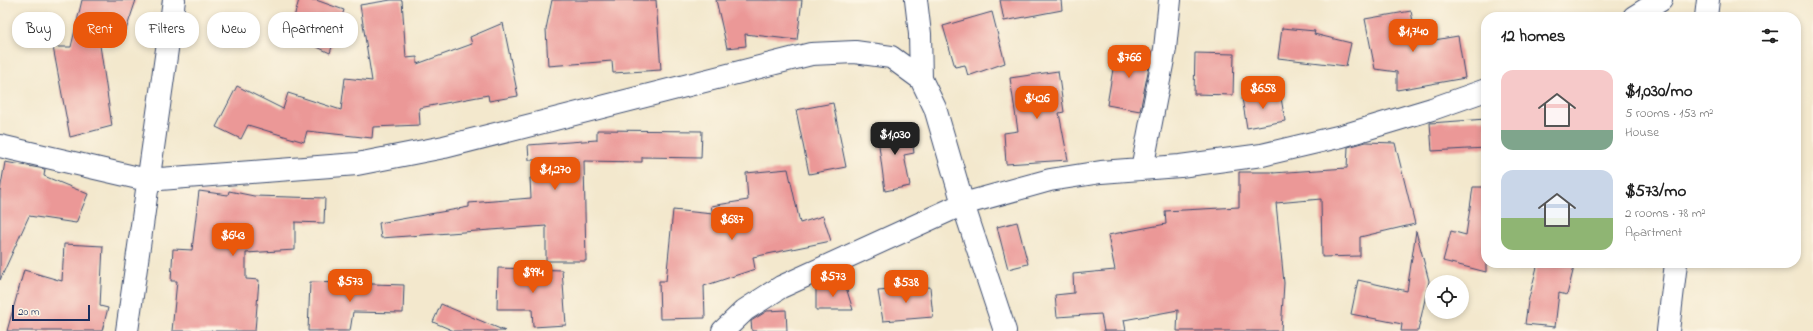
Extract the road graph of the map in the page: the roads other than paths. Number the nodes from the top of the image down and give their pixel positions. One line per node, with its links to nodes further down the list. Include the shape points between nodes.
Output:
1 (174, 0): 12 (street)
2 (916, 0): 8 (street)
3 (1170, 0): 11 (street, via 1165,49)
4 (1661, 0): 6 (street)
5 (1708, 0): 7 (street)
6 (1642, 12)
7 (1707, 12)
8 (921, 79): 12 (street, via 891,57 855,52 811,54 444,147 357,164); 13 (street, via 935,108)
9 (1481, 92): 11 (street, via 1342,136 1262,155)
10 (0, 146): 12 (street)
11 (1142, 169): 13 (street, via 1050,180)
12 (147, 180): 15 (street)
13 (963, 204): 16 (street, via 781,287 745,310); 17 (street)
14 (1675, 268): 18 (street)
15 (127, 331)
16 (723, 331)
17 (1006, 331)
18 (1668, 331)

